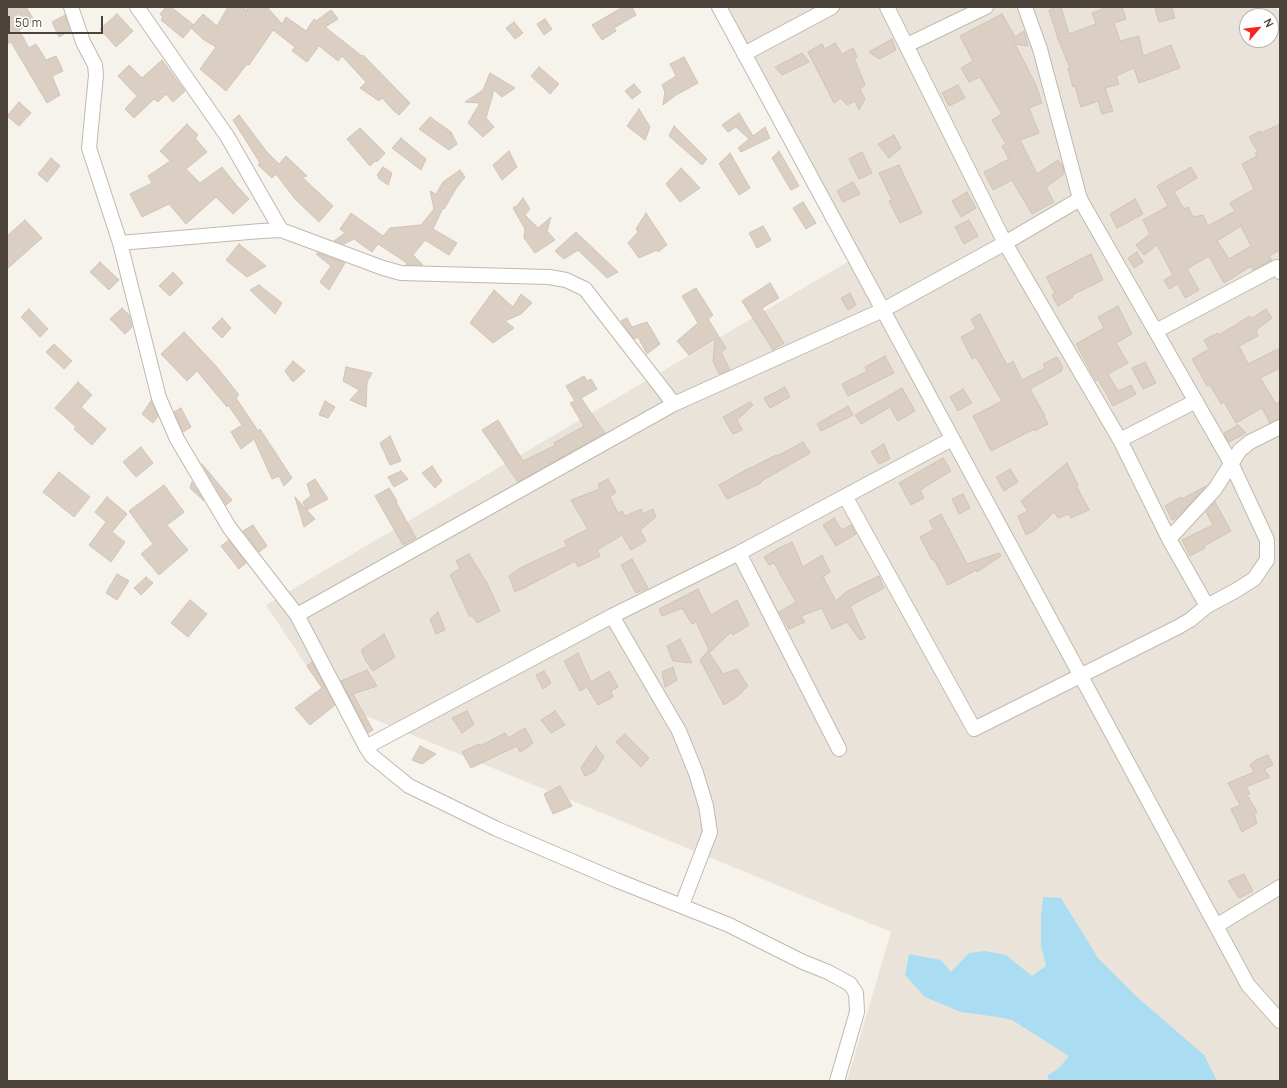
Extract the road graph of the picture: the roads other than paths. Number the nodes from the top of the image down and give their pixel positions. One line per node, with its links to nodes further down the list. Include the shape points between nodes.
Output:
1 (71, 7): 12 (street, via 83,42 95,65 89,148)
2 (137, 7): 11 (street, via 227,136)
3 (719, 7): 9 (street)
4 (832, 7): 9 (street)
5 (887, 7): 8 (street)
6 (986, 7): 8 (street)
7 (1025, 7): 10 (street, via 1040,49)
8 (907, 45): 13 (street)
9 (744, 54): 15 (street)
10 (1080, 199): 13 (street); 16 (street)
11 (281, 230): 12 (street); 18 (street, via 401,273 549,276 566,280 585,289)
12 (120, 243): 27 (street, via 159,398 177,439 229,527)
13 (1005, 243): 15 (street); 21 (street)
14 (1279, 268): 16 (street)
15 (883, 310): 18 (street); 20 (street)
16 (1156, 331): 17 (street)
17 (1196, 401): 21 (street); 22 (street)
18 (674, 404): 27 (street)
19 (1280, 427): 22 (street, via 1250,442 1240,450)
20 (952, 439): 23 (street); 29 (street)
21 (1120, 440): 24 (street)
22 (1231, 463): 24 (street, via 1215,489); 26 (street, via 1267,540 1267,560 1254,579)
23 (845, 496): 25 (street); 29 (street, via 974,729)
24 (1169, 539): 26 (street)
25 (739, 554): 28 (street); 31 (street)
26 (1208, 606): 29 (street, via 1178,627)
27 (297, 615): 30 (street)
28 (612, 616): 30 (street); 33 (street, via 679,730 706,806 710,832)
29 (1080, 676): 34 (street)
30 (366, 747): 33 (street, via 372,756 409,786 497,829)
31 (839, 748)
32 (1280, 887): 34 (street)
33 (682, 905): 36 (street, via 850,984 856,993 857,1012)
34 (1216, 926): 35 (street, via 1248,985)
35 (1280, 1021)
36 (837, 1081)

